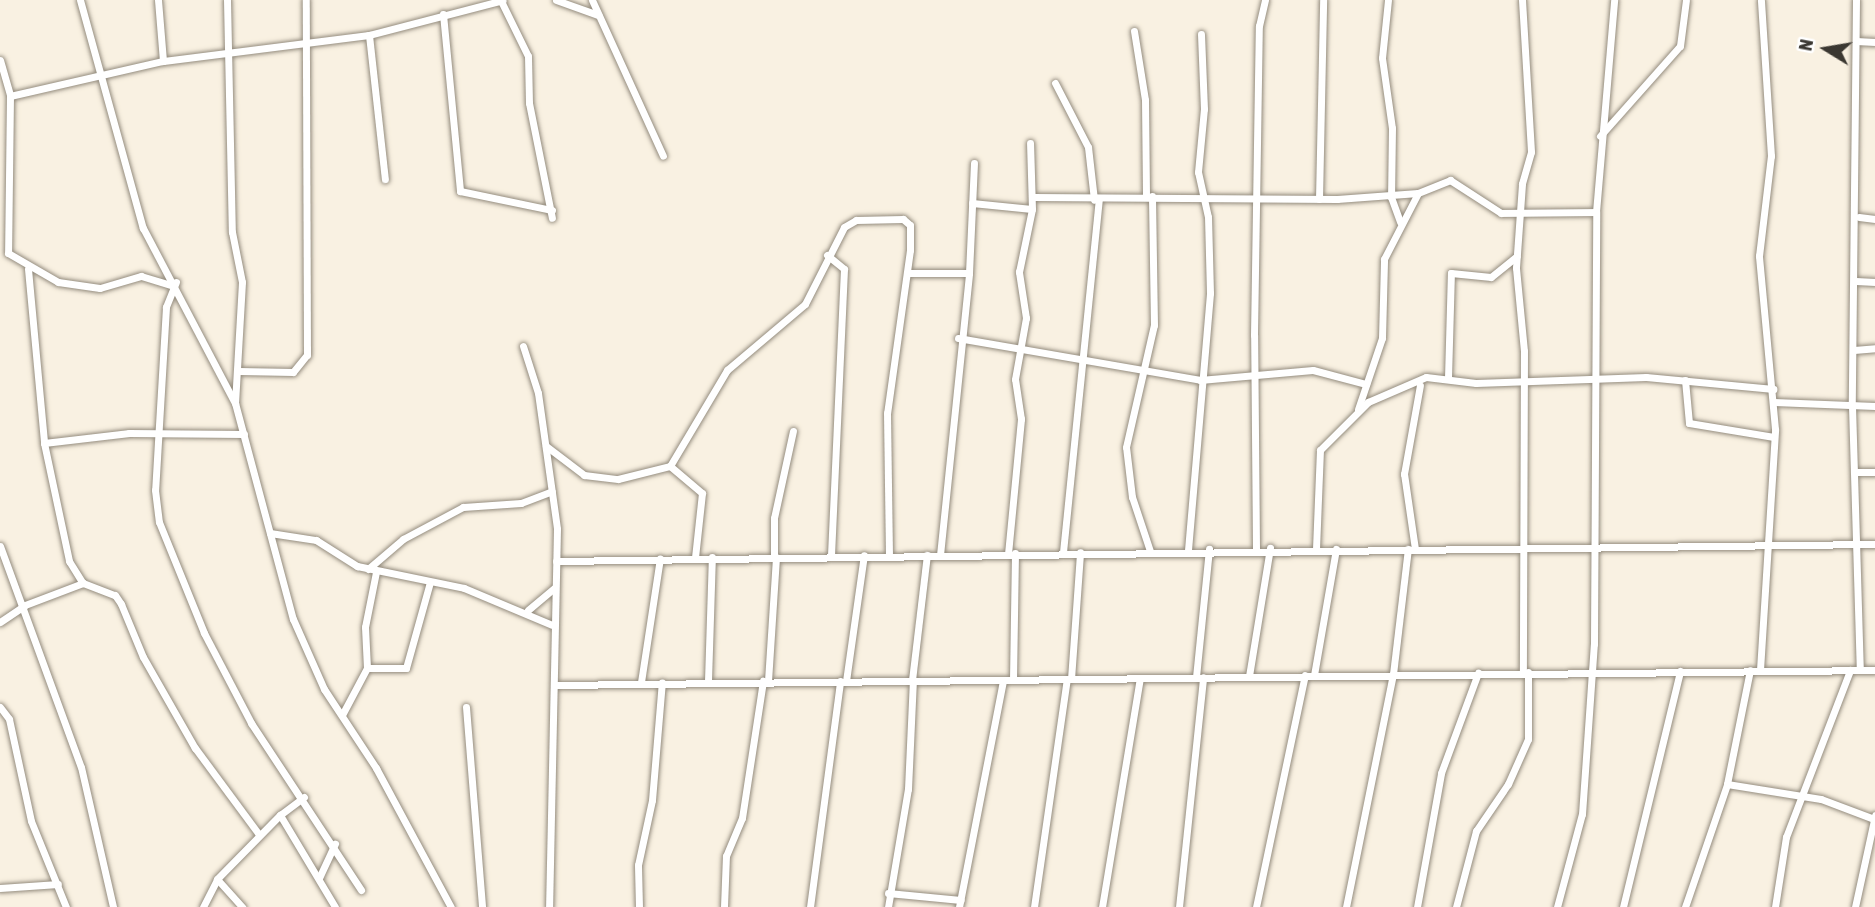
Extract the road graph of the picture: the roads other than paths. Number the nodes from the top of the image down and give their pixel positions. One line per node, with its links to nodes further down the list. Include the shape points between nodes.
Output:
1 (80, 0): 28 (street)
2 (158, 0): 27 (street)
3 (227, 0): 25 (street)
4 (306, 0): 22 (street)
5 (502, 0): 16 (street); 17 (street, via 528,56 532,122 552,214 460,191)
6 (556, 0): 18 (street)
7 (592, 0): 18 (street)
8 (1265, 0): 41 (street, via 1259,26)
9 (1323, 0): 42 (street)
10 (1388, 0): 40 (street, via 1382,58 1392,128)
11 (1522, 0): 47 (street, via 1531,152)
12 (1614, 0): 31 (street)
13 (1686, 0): 31 (street, via 1680,46)
14 (1761, 0): 75 (street, via 1771,156 1759,257)
15 (1856, 0): 23 (street)
16 (474, 2): 17 (street)
17 (443, 14): 21 (street)
18 (598, 15): 33 (street)
19 (1134, 31): 38 (street, via 1145,100)
20 (1200, 34): 39 (street)
21 (369, 35): 22 (street); 35 (street)
22 (307, 41): 25 (street); 65 (street, via 307,355 293,372)
23 (1856, 41): 24 (street); 48 (street)
24 (1875, 42)
25 (232, 57): 27 (street); 65 (street)
26 (0, 60): 30 (street)
27 (163, 61): 28 (street)
28 (102, 73): 30 (street); 58 (street, via 130,192)
29 (1055, 83): 43 (street, via 1088,147)
30 (10, 96): 53 (street, via 8,253)
31 (1600, 137): 46 (street)
32 (1030, 143): 37 (street)
33 (663, 156)
34 (974, 163): 44 (street)
35 (385, 179)
36 (1418, 193): 40 (street); 47 (street, via 1450,180 1487,207); 50 (street)
37 (1032, 197): 43 (street); 45 (street)
38 (1149, 197): 39 (street); 43 (street); 66 (street, via 1154,325)
39 (1202, 197): 41 (street); 70 (street, via 1210,293)
40 (1391, 197): 42 (street); 50 (street)
41 (1261, 198): 42 (street); 68 (street)
42 (1319, 199)
43 (1097, 200): 64 (street)
44 (972, 203): 45 (street); 55 (street)
45 (1032, 209): 61 (street, via 1019,272 1026,318)
46 (1596, 212): 47 (street); 67 (street)
47 (1520, 215): 52 (street)
48 (1859, 217): 49 (street); 56 (street)
49 (1875, 219)
50 (1400, 223): 73 (street, via 1384,260 1382,338)
51 (827, 255): 54 (street, via 856,220 903,219 911,233); 87 (street, via 805,304 727,370); 109 (street, via 844,270)
52 (1517, 256): 69 (street, via 1491,277 1451,272); 72 (street)
53 (28, 269): 58 (street, via 96,288 141,276); 85 (street)
54 (907, 273): 55 (street); 111 (street, via 887,413)
55 (969, 273): 59 (street)
56 (1856, 281): 57 (street); 63 (street)
57 (1875, 282)
58 (175, 284): 76 (street); 83 (street, via 166,307)
59 (958, 338): 61 (street); 113 (street)
60 (523, 346): 86 (street)
61 (1019, 346): 64 (street); 108 (street, via 1021,419)
62 (1875, 348): 63 (street)
63 (1854, 350): 78 (street)
64 (1083, 358): 66 (street); 106 (street)
65 (239, 371): 76 (street)
66 (1145, 374): 70 (street); 105 (street, via 1126,447 1132,497)
67 (1595, 377): 71 (street); 72 (street); 92 (street)
68 (1254, 378): 70 (street); 73 (street, via 1313,370); 97 (street)
69 (1448, 378): 72 (street); 74 (street, via 1434,375)
70 (1200, 380): 103 (street)
71 (1685, 380): 75 (street); 84 (street, via 1689,423)
72 (1523, 382): 104 (street)
73 (1366, 384): 80 (street)
74 (1420, 385): 80 (street); 102 (street, via 1403,482)
75 (1773, 388): 77 (street)
76 (235, 402): 82 (street)
77 (1774, 402): 78 (street); 84 (street)
78 (1852, 406): 79 (street); 88 (street)
79 (1875, 406)
80 (1358, 410): 100 (street, via 1320,450)
81 (793, 431): 115 (street, via 774,518)
82 (244, 434): 83 (street); 91 (street)
83 (162, 437): 85 (street, via 129,433); 158 (street, via 155,490 169,550 250,723)
84 (1774, 437): 96 (street)
85 (44, 443): 121 (street, via 69,561)
86 (546, 446): 87 (street, via 584,475 618,478); 90 (street)
87 (670, 466): 114 (street, via 702,493)
88 (1854, 472): 89 (street); 94 (street)
89 (1875, 472)
90 (552, 491): 118 (street); 119 (street, via 521,503 463,507 403,539)
91 (270, 533): 119 (street, via 316,540); 155 (street, via 293,619)
92 (1596, 543): 96 (street); 104 (street); 133 (street)
93 (1875, 544): 94 (street)
94 (1859, 545): 96 (street); 131 (street)
95 (0, 546): 123 (street)
96 (1768, 547): 129 (street)
97 (1256, 548): 98 (street); 99 (street)
98 (1270, 548): 100 (street); 140 (street)
99 (1209, 549): 103 (street); 141 (street)
100 (1316, 549): 101 (street)
101 (1336, 549): 102 (street); 139 (street)
102 (1411, 549): 104 (street); 137 (street)
103 (1188, 550): 105 (street)
104 (1523, 550): 135 (street)
105 (1150, 551): 107 (street)
106 (1063, 552): 107 (street); 108 (street)
107 (1080, 552): 143 (street)
108 (1012, 553): 113 (street); 146 (street)
109 (831, 555): 110 (street); 115 (street)
110 (864, 555): 111 (street); 149 (street)
111 (889, 555): 112 (street)
112 (927, 555): 113 (street); 144 (street)
113 (940, 555)
114 (695, 556): 116 (street); 117 (street)
115 (775, 556): 116 (street); 148 (street)
116 (712, 557): 147 (street)
117 (660, 558): 118 (street); 150 (street)
118 (556, 561): 122 (street)
119 (372, 571): 120 (street); 127 (street, via 365,627)
120 (430, 582): 124 (street); 127 (street, via 406,668)
121 (83, 583): 123 (street); 161 (street, via 115,595 143,657 195,748)
122 (554, 588): 124 (street); 126 (street)
123 (25, 605): 125 (street); 172 (street, via 39,661 81,767)
124 (528, 610): 126 (street)
125 (0, 622)
126 (552, 625): 152 (street)
127 (368, 668): 155 (street)
128 (1750, 670): 129 (street); 134 (street); 156 (street)
129 (1760, 670): 130 (street)
130 (1850, 670): 131 (street); 157 (street)
131 (1860, 670): 132 (street)
132 (1875, 670)
133 (1591, 671): 134 (street); 135 (street); 190 (street, via 1582,814)
134 (1680, 671): 191 (street)
135 (1525, 672): 136 (street); 189 (street, via 1528,739 1508,784 1476,831)
136 (1478, 673): 137 (street); 188 (street, via 1441,773)
137 (1393, 674): 139 (street); 187 (street)
138 (1305, 675): 139 (street); 140 (street); 186 (street)
139 (1314, 675)
140 (1249, 676): 141 (street)
141 (1200, 677): 142 (street); 185 (street)
142 (1140, 678): 143 (street); 184 (street)
143 (1069, 679): 146 (street); 183 (street)
144 (912, 680): 145 (street); 149 (street); 169 (street, via 908,789)
145 (1003, 680): 146 (street); 170 (street)
146 (1013, 680)
147 (708, 681): 148 (street); 151 (street)
148 (766, 681): 149 (street); 180 (street, via 742,818 726,856)
149 (843, 681): 181 (street)
150 (641, 682): 151 (street); 152 (street)
151 (662, 682): 179 (street, via 652,800 638,865)
152 (554, 685): 178 (street)
153 (466, 707): 177 (street)
154 (0, 708): 166 (street, via 9,719 31,821)
155 (342, 715): 176 (street)
156 (1727, 784): 157 (street); 192 (street)
157 (1801, 796): 160 (street); 193 (street, via 1786,837)
158 (304, 797): 159 (street); 163 (street)
159 (280, 815): 161 (street); 164 (street)
160 (1875, 817): 162 (street)
161 (258, 833): 165 (street)
162 (1873, 841): 194 (street)
163 (335, 843): 164 (street); 168 (street)
164 (319, 878): 175 (street)
165 (217, 879): 173 (street); 174 (street)
166 (58, 884): 167 (street); 171 (street)
167 (0, 888)
168 (361, 890)
169 (888, 893): 170 (street); 182 (street)
170 (960, 904)
171 (66, 907)
172 (113, 907)
173 (203, 907)
174 (242, 907)
175 (335, 907)
176 (451, 907)
177 (482, 907)
178 (549, 907)
179 (639, 907)
180 (724, 907)
181 (810, 907)
182 (888, 907)
183 (1034, 907)
184 (1102, 907)
185 (1179, 907)
186 (1256, 907)
187 (1346, 907)
188 (1417, 907)
189 (1456, 907)
190 (1557, 907)
191 (1623, 907)
192 (1685, 907)
193 (1775, 907)
194 (1855, 907)

